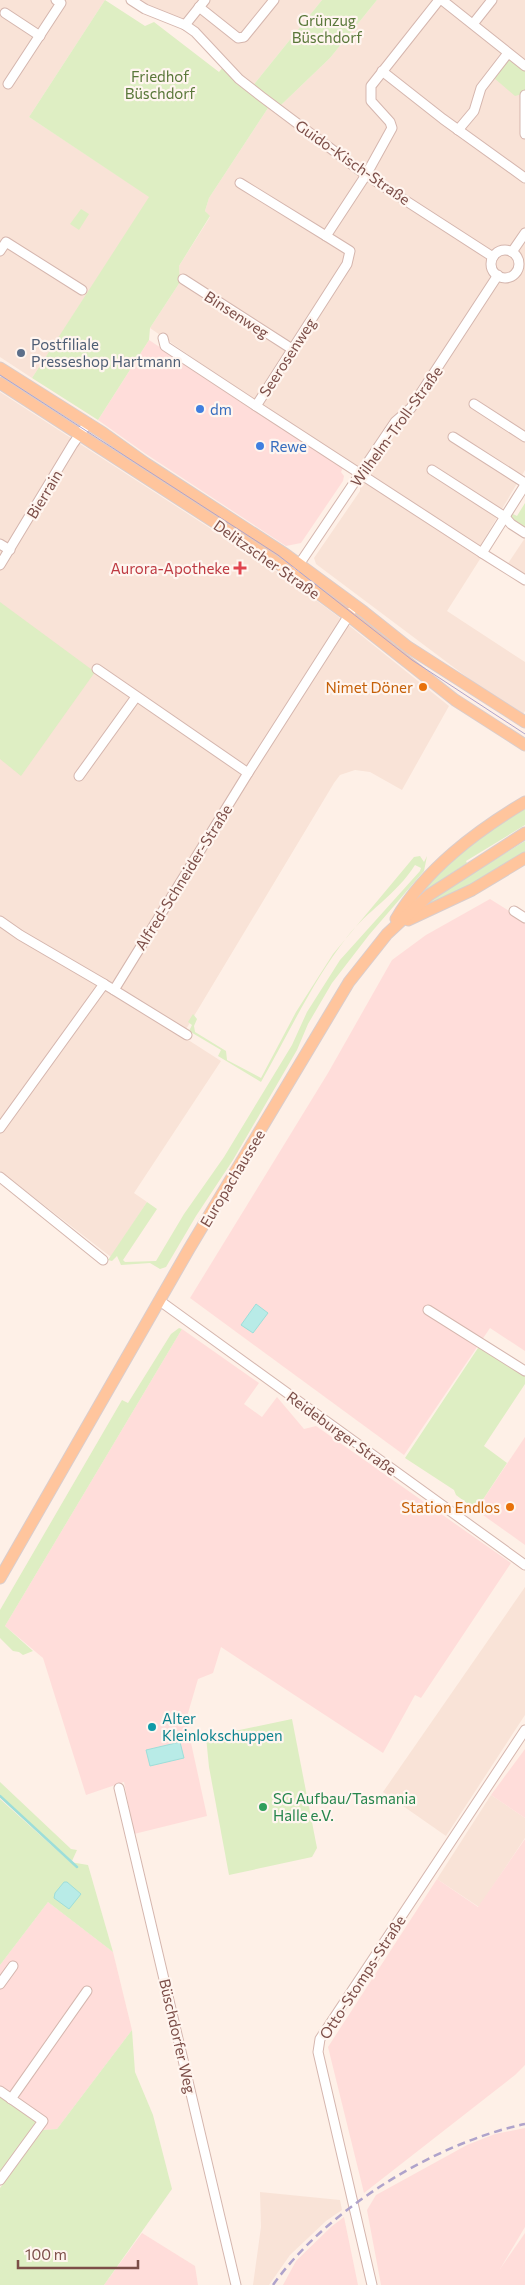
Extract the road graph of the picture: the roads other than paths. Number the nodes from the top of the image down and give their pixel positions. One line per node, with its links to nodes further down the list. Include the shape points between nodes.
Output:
1 (56, 0): 10 (street, via 60,3)
2 (131, 0): 9 (street, Guido-Kisch-Straße)
3 (274, 0): 6 (street, via 244,37 238,38)
4 (441, 0): 8 (street); 13 (street)
5 (492, 0): 8 (street)
6 (202, 4): 9 (street)
7 (2, 14): 10 (street)
8 (473, 24): 11 (street)
9 (185, 26): 18 (street, Guido-Kisch-Straße, via 251,88)
10 (40, 36): 14 (street)
11 (508, 53): 12 (street); 16 (street, via 481,88 474,111)
12 (525, 66)
13 (382, 71): 16 (street); 18 (street, via 371,86 371,101 392,128)
14 (8, 84)
15 (525, 95): 17 (street)
16 (458, 130): 19 (street)
17 (525, 134)
18 (366, 175): 22 (street); 26 (street, Guido-Kisch-Straße)
19 (525, 178)
20 (240, 183): 22 (street)
21 (525, 233): 25 (street)
22 (326, 236): 32 (street, Seerosenweg, via 350,251 346,264)
23 (3, 240): 24 (street); 30 (street)
24 (0, 251)
25 (512, 252): 26 (street, via 504,250); 27 (street, via 520,263)
26 (493, 257): 28 (street, via 492,269)
27 (521, 274): 28 (street)
28 (498, 276): 42 (street, Wilhelm-Troll-Straße, via 411,408 395,422)
29 (182, 279): 32 (street, Binsenweg)
30 (82, 290)
31 (163, 338): 36 (street, via 165,346)
32 (292, 349): 36 (street, Seerosenweg)
33 (0, 368): 37 (main road, Delitzscher Straße)
34 (0, 383): 38 (main road, Delitzscher Straße)
35 (474, 404): 39 (street)
36 (256, 406): 42 (street, Seerosenweg)
37 (88, 423): 38 (street, Bierrain); 50 (main road, Delitzscher Straße)
38 (80, 435): 47 (street, Bierrain); 50 (main road, Delitzscher Straße)
39 (525, 437)
40 (453, 438): 43 (street)
41 (432, 470): 44 (street)
42 (360, 474): 48 (street, Seerosenweg); 50 (street, Wilhelm-Troll-Straße)
43 (525, 484): 44 (street)
44 (505, 517): 45 (street); 48 (street)
45 (525, 533)
46 (0, 544): 47 (street)
47 (10, 550): 49 (street, Bierrain)
48 (482, 553): 51 (street, Seerosenweg)
49 (0, 565)
50 (296, 569): 52 (main road, Delitzscher Straße); 53 (main road, Delitzscher Straße)
51 (525, 580)
52 (356, 606): 53 (street, Alfred-Schneider-Straße); 56 (main road, Delitzscher Straße, via 408,647)
53 (349, 616): 57 (main road, Delitzscher Straße, via 455,700); 58 (street, Alfred-Schneider-Straße)
54 (97, 670): 55 (street)
55 (136, 697): 58 (street); 59 (street)
56 (525, 722)
57 (525, 745)
58 (248, 773): 68 (street, Alfred-Schneider-Straße)
59 (79, 776)
60 (525, 802): 66 (main road, via 485,828 445,861 416,890)
61 (525, 832): 66 (main road, Europachaussee, via 444,884)
62 (525, 858): 66 (main road)
63 (514, 911): 64 (street)
64 (525, 918)
65 (0, 921): 67 (street)
66 (387, 934): 73 (main road, Europachaussee, via 335,1002)
67 (104, 984): 68 (street); 70 (street)
68 (114, 990): 69 (street)
69 (187, 1035)
70 (0, 1128)
71 (0, 1177): 72 (street)
72 (103, 1260)
73 (160, 1300): 76 (street, Reideburger Straße); 77 (main road, Europachaussee)
74 (428, 1310): 75 (street)
75 (525, 1371)
76 (525, 1565)
77 (0, 1578)
78 (525, 1730): 87 (street, Otto-Stomps-Straße, via 320,2039 318,2052)
79 (119, 1788): 86 (street, Büschdorfer Weg)
80 (12, 1966): 81 (street)
81 (0, 1984)
82 (88, 1992): 84 (street)
83 (0, 2091): 84 (street)
84 (11, 2098): 85 (street, via 42,2121)
85 (0, 2180)
86 (236, 2285)
87 (372, 2285)

